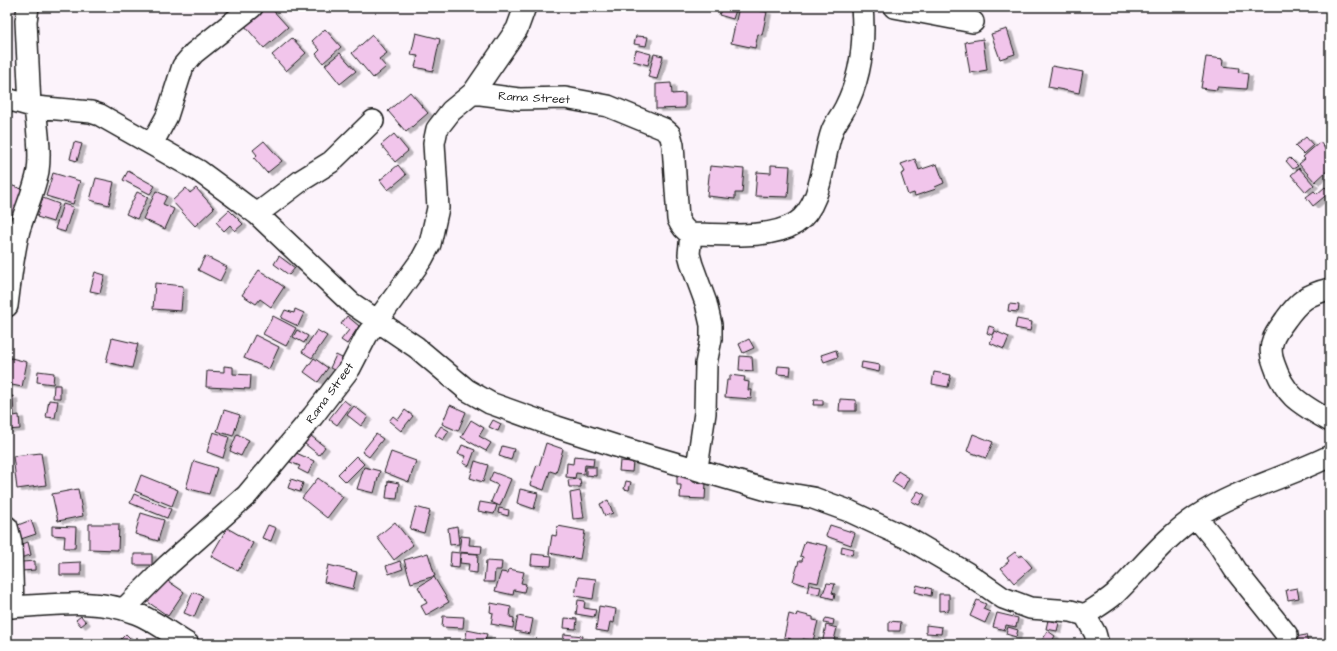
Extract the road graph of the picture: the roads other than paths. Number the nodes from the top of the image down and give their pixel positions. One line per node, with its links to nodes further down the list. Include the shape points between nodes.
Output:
1 (28, 7): 9 (street, via 26,21)
2 (252, 7): 11 (street, via 194,53 183,66 167,116)
3 (525, 7): 7 (street, via 517,29)
4 (862, 7): 13 (street, via 862,51 856,78 846,107 832,129 824,168 809,210 796,222 778,231 745,235)
5 (894, 7): 6 (street)
6 (973, 22)
7 (473, 93): 13 (street, Rama Street, via 519,100 565,98 608,106 664,128 670,134 673,144 678,218 681,226); 16 (street, Rama Street, via 451,111 437,129 434,143 438,208 430,244 422,259)
8 (7, 100): 9 (street)
9 (33, 106): 11 (street, via 91,112); 15 (street, via 39,138 38,170 31,200 20,228)
10 (374, 121): 12 (street, via 332,162 302,180)
11 (152, 144): 12 (street, via 199,172)
12 (257, 214): 16 (street, via 351,303)
13 (691, 234): 19 (street, via 689,254 711,325 706,364 705,413)
14 (1330, 289): 17 (street, via 1306,297 1293,310 1272,340 1271,357 1280,381 1287,390 1299,403)
15 (7, 306)
16 (377, 320): 19 (street, via 416,347 468,390 490,403 557,427); 23 (street, Rama Street, via 341,380 247,495)
17 (1330, 421)
18 (1330, 456): 20 (street, via 1304,469 1238,493)
19 (697, 468): 24 (street, via 766,490 813,498 849,511 909,539 967,573 1003,598 1030,608 1071,611)
20 (1196, 517): 24 (street, via 1152,555 1114,595); 25 (street)
21 (7, 527): 22 (street, via 11,542)
22 (10, 607): 23 (street, via 66,603)
23 (124, 609): 26 (street, via 136,613)
24 (1086, 615): 27 (street)
25 (1287, 635)
26 (188, 644)
27 (1098, 644)

